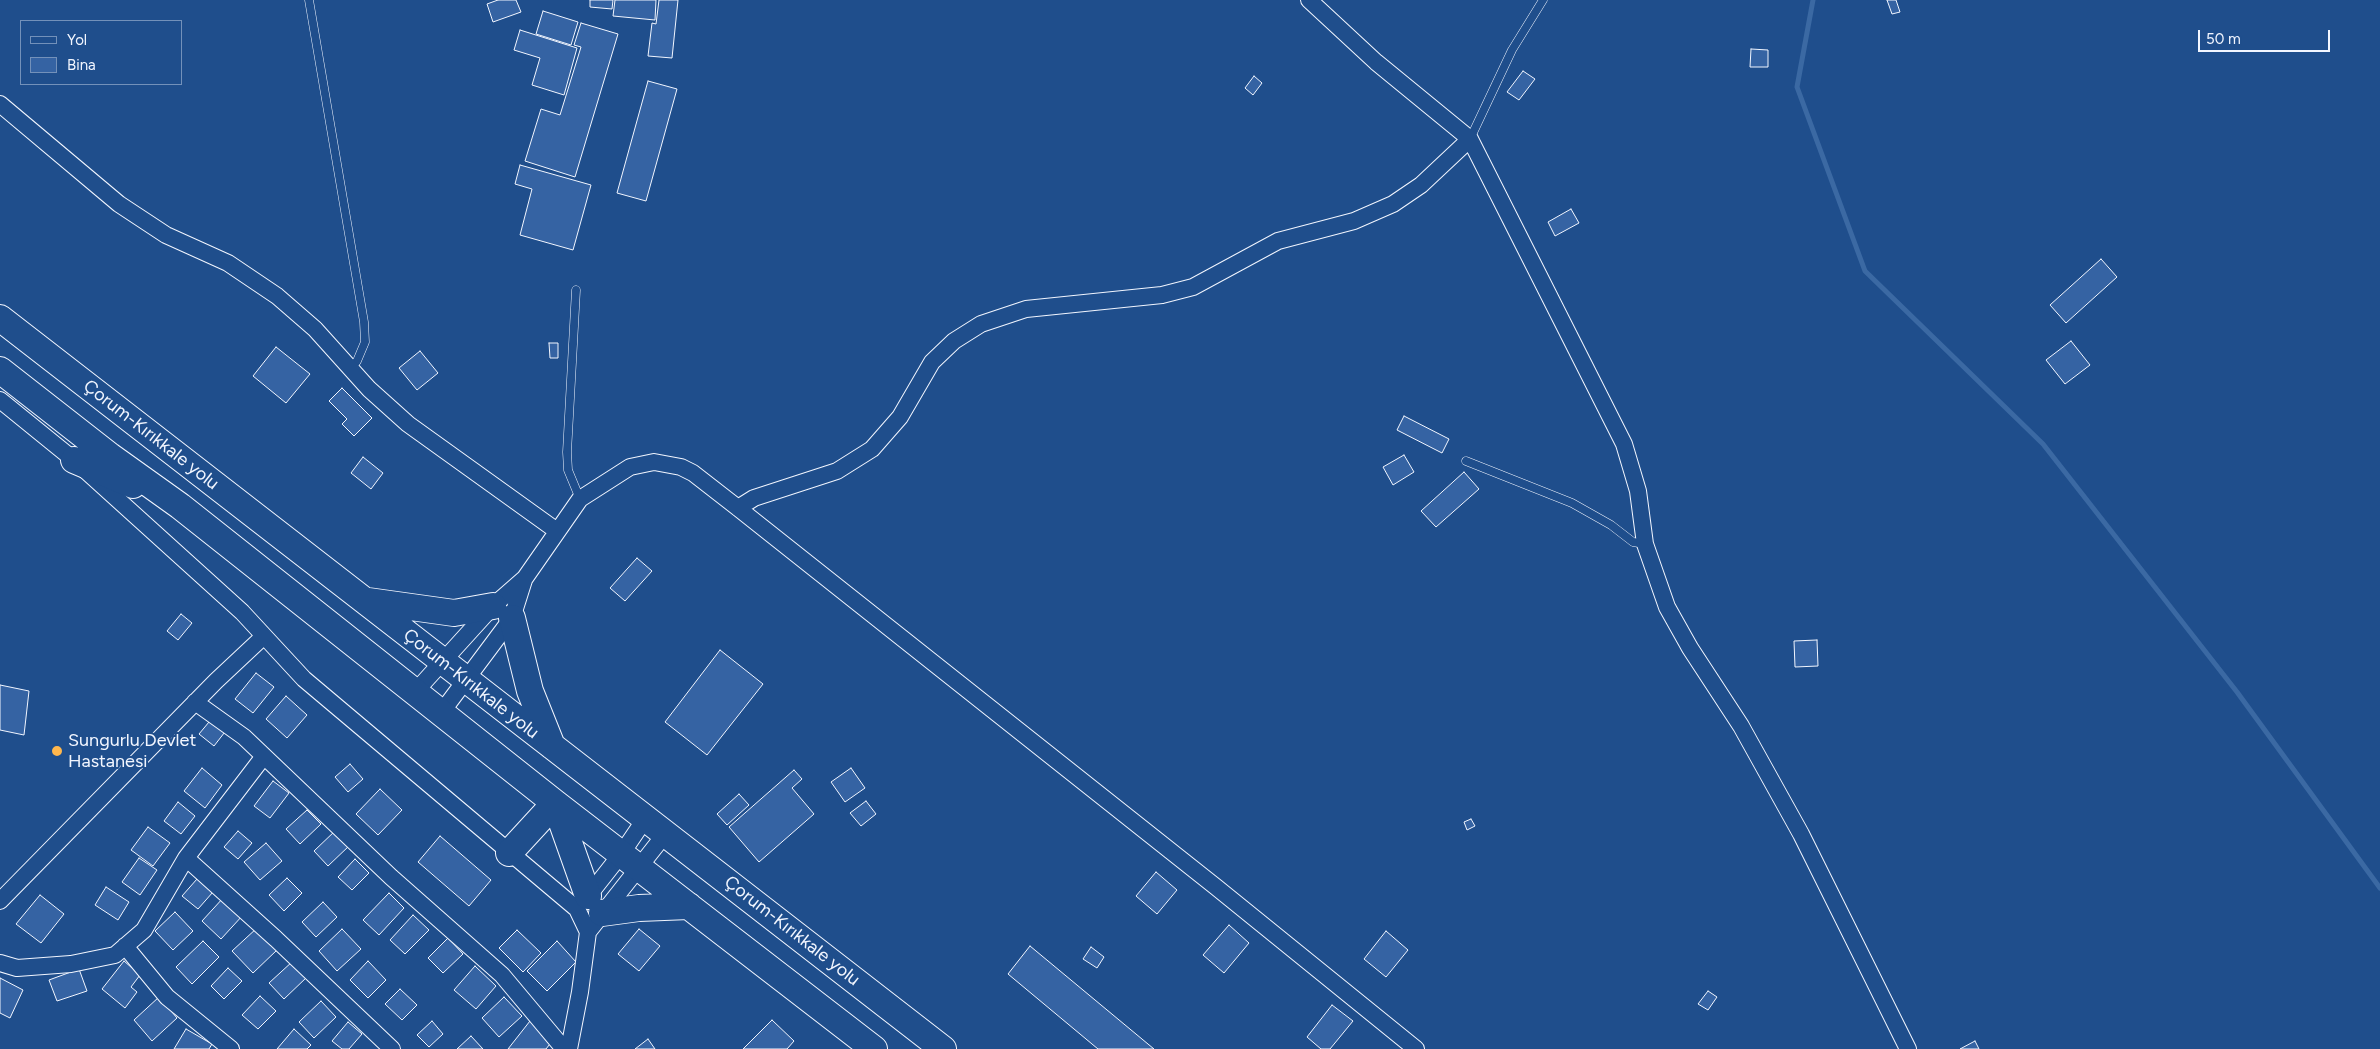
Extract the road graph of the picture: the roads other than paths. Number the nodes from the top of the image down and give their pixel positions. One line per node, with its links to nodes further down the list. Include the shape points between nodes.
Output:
1 (309, 0): 8 (lane, via 364,322 364,342 357,361)
2 (1309, 0): 5 (street, via 1376,62)
3 (1543, 0): 5 (lane, via 1512,50)
4 (0, 104): 8 (street, via 127,210 166,235 228,263 277,296 315,329)
5 (1470, 139): 15 (street, via 1421,185 1393,204 1354,221 1278,241 1193,287 1162,295 1026,309 980,324 954,341 932,362 900,417 872,449 837,472 754,498); 17 (street, via 1624,444 1638,491)
6 (576, 290): 13 (lane, via 567,452 568,470)
7 (0, 318): 18 (highway, Çorum-Kırıkkale yolu)
8 (350, 369): 16 (street, via 408,424)
9 (0, 370): 14 (highway)
10 (0, 400): 11 (street)
11 (74, 460): 14 (highway); 20 (street, via 242,612)
12 (1466, 461): 17 (lane, via 1572,503 1633,542)
13 (580, 499): 15 (street, via 619,472 654,462 668,463 693,473); 16 (street)
14 (180, 506): 23 (highway)
15 (738, 508): 44 (street)
16 (557, 531): 19 (street)
17 (1645, 544): 45 (street, via 1658,584 1678,628 1741,726 1801,834)
18 (364, 600): 19 (highway, via 454,612); 21 (highway, Çorum-Kırıkkale yolu)
19 (502, 612): 21 (street); 22 (street); 26 (highway)
20 (264, 636): 24 (street); 30 (street, via 304,678)
21 (442, 660): 22 (highway, Çorum-Kırıkkale yolu); 23 (street)
22 (466, 680): 25 (street); 26 (highway, Çorum-Kırıkkale yolu)
23 (414, 693): 25 (highway)
24 (195, 702): 27 (street, via 244,737); 33 (street)
25 (441, 714): 28 (highway)
26 (552, 747): 29 (highway, Çorum-Kırıkkale yolu)
27 (264, 756): 31 (street); 40 (street, via 391,877 502,975)
28 (555, 803): 30 (highway); 32 (highway); 35 (highway)
29 (656, 826): 32 (street); 32 (street); 43 (highway, Çorum-Kırıkkale yolu)
30 (509, 854): 35 (street)
31 (186, 858): 36 (street, via 144,930); 38 (street, via 276,939)
32 (631, 860): 34 (highway); 35 (street); 35 (street)
33 (0, 901)
34 (690, 906): 35 (highway); 42 (highway)
35 (589, 913): 41 (street, via 580,992)
36 (125, 946): 37 (street, via 115,955 72,964 17,968); 39 (street, via 166,997)
37 (0, 963)
38 (384, 1046)
39 (231, 1049)
40 (564, 1049)
41 (569, 1049)
42 (874, 1049)
43 (943, 1049)
44 (1416, 1049)
45 (1908, 1049)

